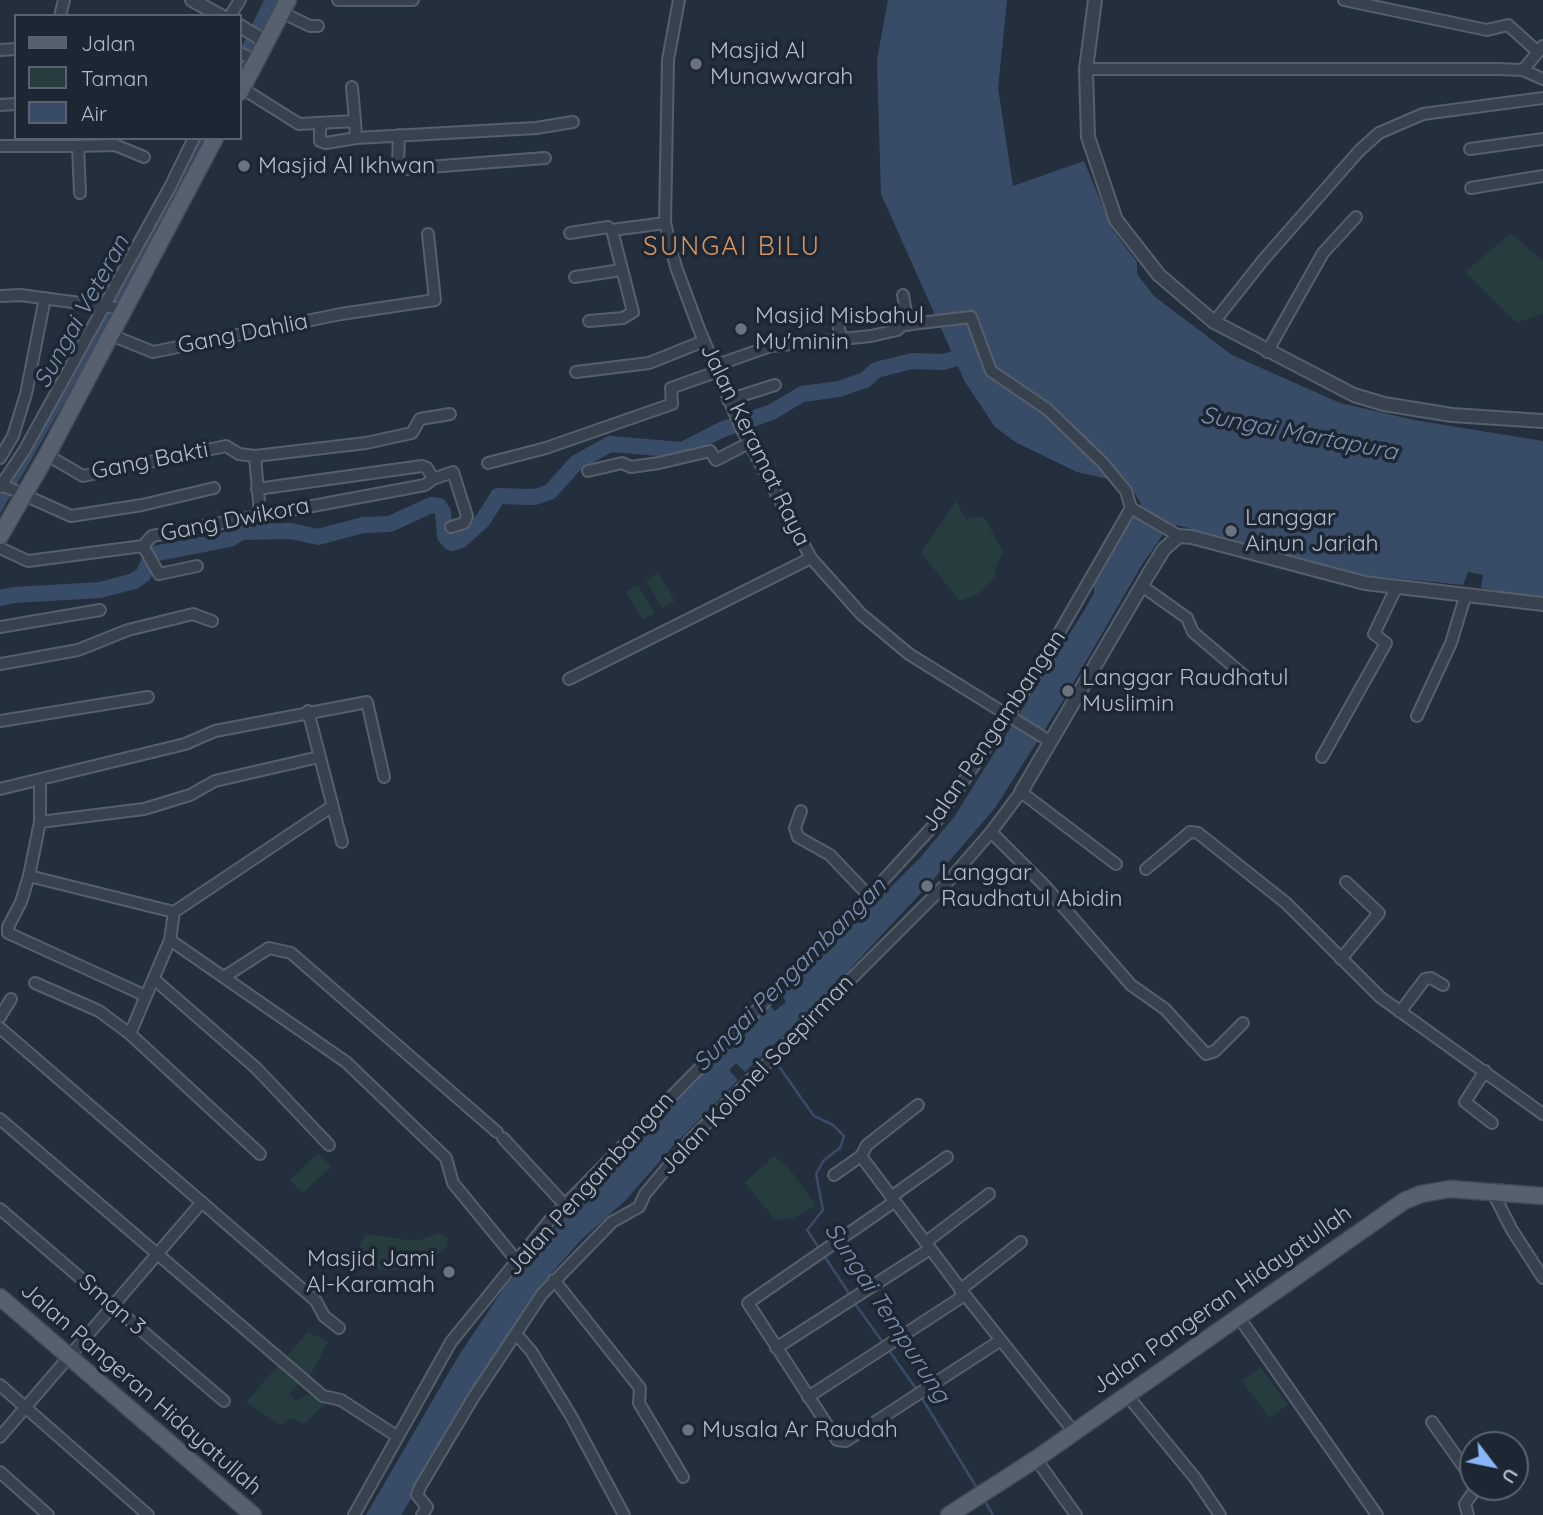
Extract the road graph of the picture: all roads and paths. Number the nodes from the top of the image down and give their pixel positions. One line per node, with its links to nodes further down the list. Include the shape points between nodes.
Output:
1 (192, 0): 7 (street)
2 (338, 0): 3 (street)
3 (413, 0)
4 (679, 0): 37 (street, Jalan Keramat Raya, via 668,60)
5 (1095, 0): 13 (street)
6 (1344, 0): 11 (street, via 1487,30 1508,25)
7 (210, 4)
8 (285, 6): 9 (street, via 310,26); 10 (main road)
9 (318, 26)
10 (253, 34): 12 (main road)
11 (1540, 49): 14 (street)
12 (248, 57): 16 (main road)
13 (1086, 69): 14 (street); 49 (street, via 1088,137 1115,220 1159,275)
14 (1523, 70): 15 (street)
15 (1543, 79)
16 (242, 81)
17 (352, 87): 20 (street)
18 (242, 90): 22 (street, via 289,121)
19 (1543, 98): 49 (street, via 1423,114 1379,133 1264,259)
20 (355, 121): 22 (street); 24 (street)
21 (573, 122): 23 (street)
22 (320, 123): 24 (street, via 321,143)
23 (400, 135): 24 (street); 32 (street, via 398,164 402,168)
24 (356, 138)
25 (1543, 139): 30 (street)
26 (193, 140): 46 (street)
27 (214, 140): 46 (main road)
28 (0, 146): 29 (street)
29 (78, 146): 31 (street, via 115,145); 35 (street)
30 (1470, 149)
31 (144, 157)
32 (545, 158)
33 (1543, 176): 34 (street)
34 (1471, 188)
35 (80, 193)
36 (1356, 217): 54 (street, via 1323,253)
37 (665, 223): 38 (street); 53 (street, Jalan Keramat Raya)
38 (612, 230): 39 (street); 41 (street)
39 (570, 233)
40 (428, 234): 51 (street, Gang Dahlia, via 435,300 153,352)
41 (621, 270): 42 (street); 48 (street, via 632,313)
42 (575, 277)
43 (903, 295): 50 (street)
44 (0, 296): 45 (street)
45 (45, 298): 46 (street); 64 (street, via 26,394 13,436)
46 (113, 306): 51 (main road); 68 (street)
47 (837, 318): 52 (street)
48 (589, 321)
49 (1214, 322): 54 (street)
50 (908, 325): 52 (street, via 871,336); 72 (street, via 971,317 991,371 1047,409 1103,463 1126,491)
51 (111, 335): 62 (main road)
52 (841, 338): 55 (street, via 771,346)
53 (704, 341): 55 (street, Jalan Keramat Raya); 56 (street, via 649,363)
54 (1267, 352): 60 (street, via 1384,404 1475,418)
55 (715, 369): 58 (street, Jalan Keramat Raya); 65 (street, via 671,388 671,404 546,449)
56 (576, 372)
57 (775, 385): 58 (street)
58 (728, 400): 61 (street, Jalan Keramat Raya)
59 (450, 414): 63 (street, via 420,419 412,433 366,443)
60 (1543, 420)
61 (749, 443): 66 (street, via 716,460 710,451); 79 (street, Jalan Keramat Raya)
62 (47, 455): 63 (street, Gang Bakti, via 83,476 226,446); 71 (main road)
63 (255, 456): 70 (street)
64 (0, 458)
65 (488, 463)
66 (588, 471)
67 (433, 479): 70 (street, via 422,467); 73 (street, Gang Dwikora, via 425,485); 74 (street, Gang Dwikora, via 458,471 467,516 464,523)
68 (1, 485): 71 (street)
69 (214, 488): 71 (street, via 71,516)
70 (257, 489): 73 (street)
71 (20, 495): 76 (main road)
72 (1132, 509): 75 (street); 94 (street, Jalan Pengambangan)
73 (260, 514): 78 (street, Gang Dwikora, via 152,536)
74 (451, 527)
75 (1174, 533): 81 (street, Jalan Kolonel Soepirman); 82 (street, via 1308,570)
76 (0, 536)
77 (0, 548): 78 (street, Gang Dwikora, via 28,561)
78 (144, 549): 80 (street, via 156,572 163,575)
79 (811, 558): 90 (street); 94 (street, Jalan Keramat Raya, via 890,640)
80 (197, 566)
81 (1142, 586): 89 (street, via 1187,618 1193,632); 96 (street, Jalan Kolonel Soepirman)
82 (1396, 588): 83 (street); 98 (street, via 1374,634 1385,643)
83 (1465, 597): 84 (street); 93 (street, via 1451,643)
84 (1543, 604)
85 (100, 610): 87 (street)
86 (212, 621): 88 (street, via 192,614 128,630 78,650)
87 (0, 627)
88 (0, 664)
89 (1247, 678)
90 (569, 679)
91 (148, 697): 95 (street)
92 (308, 711): 97 (street); 99 (street, via 367,702); 100 (street, via 215,731 185,744)
93 (1417, 716)
94 (1010, 717): 96 (street, Jalan Keramat Raya); 112 (street, Jalan Pengambangan, via 933,826)
95 (0, 721)
96 (1047, 739): 102 (street, Jalan Kolonel Soepirman)
97 (319, 757): 103 (street); 105 (street, via 215,781 190,795 144,809)
98 (1322, 757)
99 (384, 778)
100 (40, 780): 101 (street); 105 (street)
101 (0, 789)
102 (1021, 792): 106 (street, Jalan Kolonel Soepirman); 108 (street)
103 (331, 807): 107 (street); 113 (street)
104 (801, 811): 112 (street, via 795,824 798,837 830,855)
105 (40, 822): 110 (street)
106 (991, 832): 124 (street, via 1032,871 1131,985 1166,1009 1206,1054); 149 (street, Jalan Kolonel Soepirman, via 945,885 691,1139 639,1207 612,1222)
107 (342, 842)
108 (1116, 864)
109 (1146, 869): 115 (street, via 1194,831 1277,895)
110 (29, 876): 113 (street); 120 (street, via 8,933)
111 (1346, 882): 115 (street, via 1378,913)
112 (869, 896): 142 (street, Jalan Pengambangan)
113 (174, 912): 114 (street)
114 (170, 940): 116 (street); 117 (street)
115 (1341, 959): 122 (street)
116 (223, 977): 142 (street, via 269,948 291,953 440,1079); 147 (street, via 334,1052 446,1158 453,1183)
117 (155, 980): 120 (street); 132 (street, via 256,1068)
118 (35, 983): 126 (street, via 99,1011)
119 (1443, 985): 122 (street, via 1425,979)
120 (146, 996): 126 (street)
121 (11, 999): 123 (street)
122 (1400, 1012): 127 (street)
123 (0, 1017)
124 (1243, 1023)
125 (0, 1028): 141 (street)
126 (130, 1034): 133 (street)
127 (1485, 1071): 129 (street); 131 (street, via 1465,1102)
128 (918, 1105): 134 (street, via 867,1145)
129 (1543, 1114)
130 (0, 1119): 146 (street)
131 (1492, 1123)
132 (329, 1144)
133 (260, 1154)
134 (861, 1156): 136 (street); 140 (street)
135 (947, 1157): 140 (street)
136 (834, 1175)
137 (1492, 1191): 138 (main road, Jalan Pangeran Hidayatullah); 148 (street); 153 (main road, Jalan Pangeran Hidayatullah, via 1442,1190 1404,1201)
138 (1543, 1191)
139 (989, 1194): 145 (street)
140 (892, 1200): 145 (street); 157 (street, via 748,1303)
141 (202, 1202): 146 (street); 154 (street, via 316,1301 324,1316)
142 (564, 1204): 147 (street, Jalan Pengambangan)
143 (0, 1209): 152 (street, Sman 3)
144 (1021, 1242): 150 (street)
145 (928, 1245): 150 (street); 157 (street, via 859,1296)
146 (157, 1254): 152 (street); 167 (street, via 323,1396 341,1400)
147 (517, 1261): 167 (street, Jalan Pengambangan, via 451,1342)
148 (1543, 1278)
149 (554, 1280): 155 (street, Jalan Kolonel Soepirman); 171 (street, via 640,1388 639,1403)
150 (962, 1292): 156 (street); 161 (street)
151 (0, 1297): 158 (main road, Jalan Pangeran Hidayatullah)
152 (113, 1305): 158 (street); 162 (street, Sman 3)
153 (1238, 1317): 160 (main road, Jalan Pangeran Hidayatullah); 181 (street)
154 (339, 1328)
155 (517, 1335): 176 (street, Jalan Kolonel Soepirman, via 420,1487 417,1495 426,1507); 177 (street, via 565,1406)
156 (1001, 1340): 161 (street, via 844,1442 837,1440); 165 (street)
157 (776, 1348): 161 (street)
158 (68, 1356): 163 (street); 174 (main road, Jalan Pangeran Hidayatullah)
159 (0, 1385): 163 (street)
160 (1126, 1394): 165 (main road, Jalan Pangeran Hidayatullah); 180 (street)
161 (808, 1397)
162 (224, 1401)
163 (24, 1406): 166 (street); 173 (street)
164 (1432, 1422): 169 (street)
165 (1073, 1432): 168 (main road, Jalan Pangeran Hidayatullah)
166 (0, 1437)
167 (398, 1437): 175 (street, Jalan Pengambangan)
168 (1036, 1459): 178 (main road, Jalan Pangeran Hidayatullah); 179 (street)
169 (1459, 1460)
170 (0, 1472): 172 (street)
171 (683, 1477)
172 (48, 1515)
173 (148, 1515)
174 (253, 1515)
175 (354, 1515)
176 (422, 1515)
177 (624, 1515)
178 (949, 1515)
179 (1076, 1515)
180 (1220, 1515)
181 (1377, 1515)

